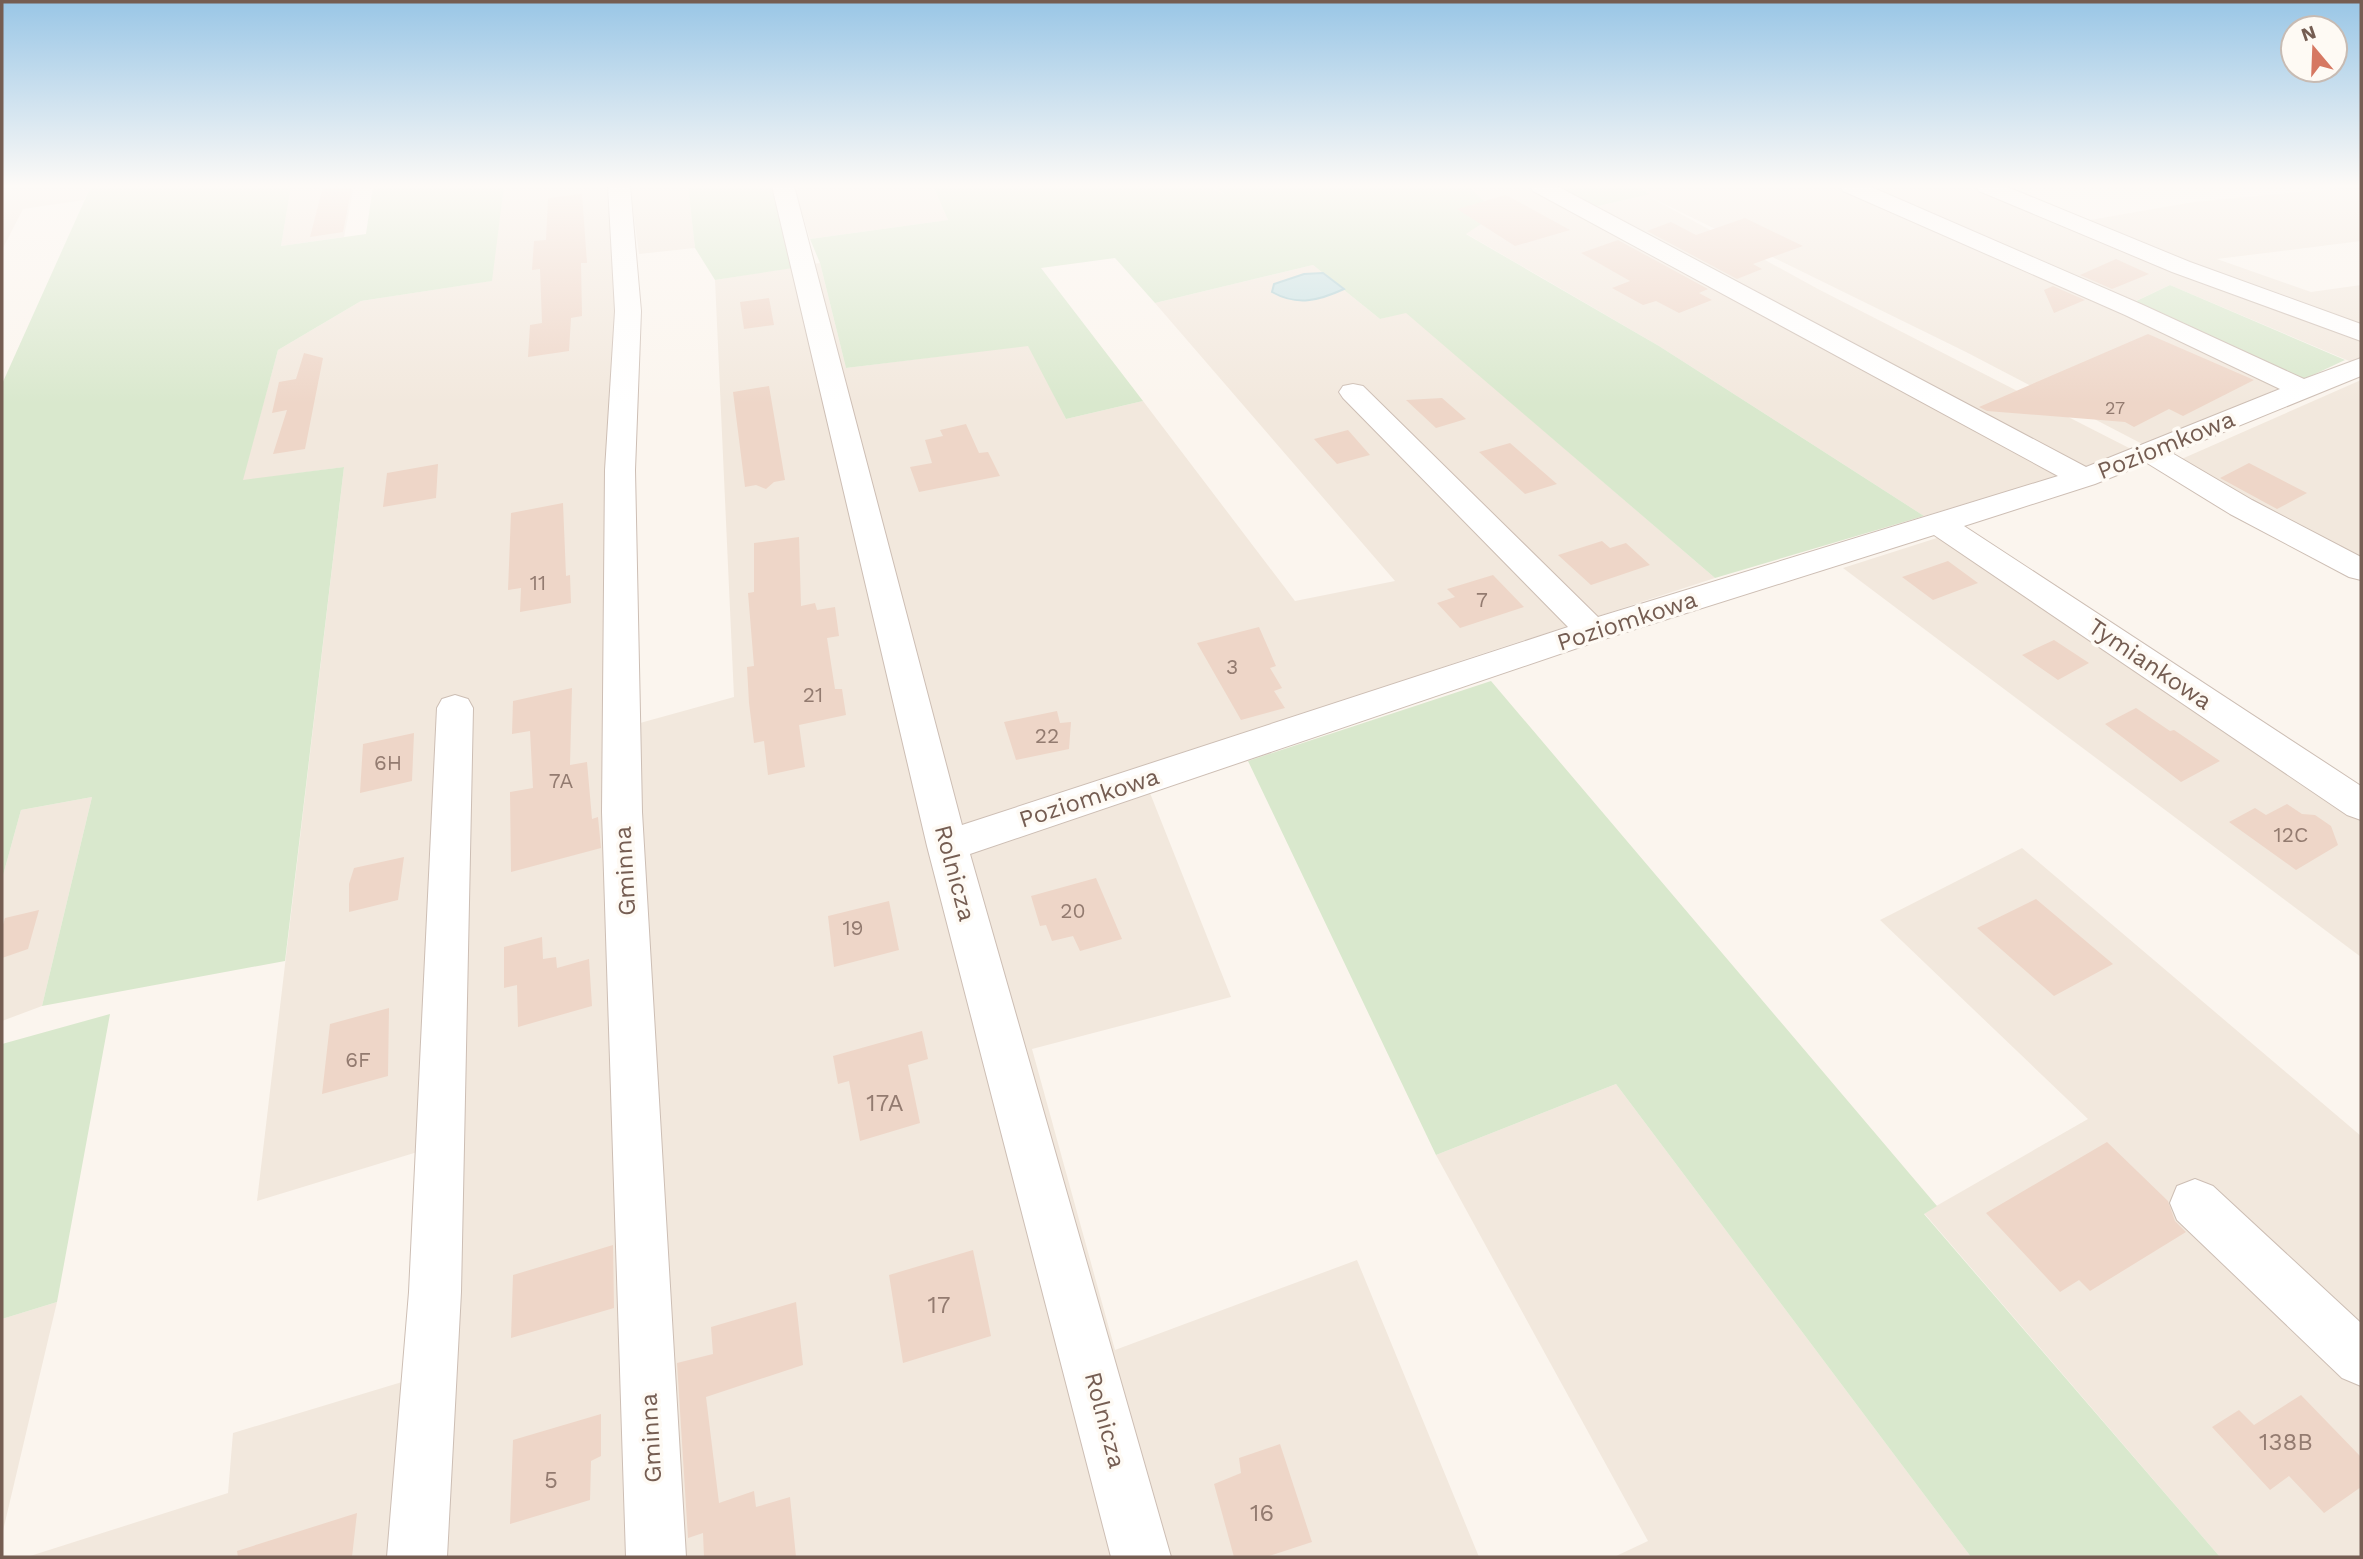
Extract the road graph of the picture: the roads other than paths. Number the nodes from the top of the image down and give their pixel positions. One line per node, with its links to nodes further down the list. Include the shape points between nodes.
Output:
1 (624, 259): 21 (street, Gminna, via 628,311 620,470 622,812)
2 (801, 259): 17 (street, Rolnicza)
3 (1676, 259): 11 (street)
4 (2017, 259): 8 (street)
5 (2161, 259): 6 (street)
6 (2361, 333)
7 (2361, 366): 8 (street, Poziomkowa)
8 (2305, 390): 10 (street, Poziomkowa)
9 (1353, 392): 14 (street)
10 (2150, 452): 11 (street, Poziomkowa); 13 (street, via 2241,507)
11 (2084, 478): 12 (street, Poziomkowa)
12 (1938, 523): 14 (street, Poziomkowa); 16 (street, Tymiankowa)
13 (2361, 570)
14 (1592, 631): 17 (street, Poziomkowa)
15 (455, 708): 20 (street, via 435,1292)
16 (2361, 805)
17 (947, 846): 22 (street, Rolnicza)
18 (2195, 1203): 19 (street)
19 (2361, 1359)
20 (417, 1557)
21 (656, 1557)
22 (1141, 1557)

